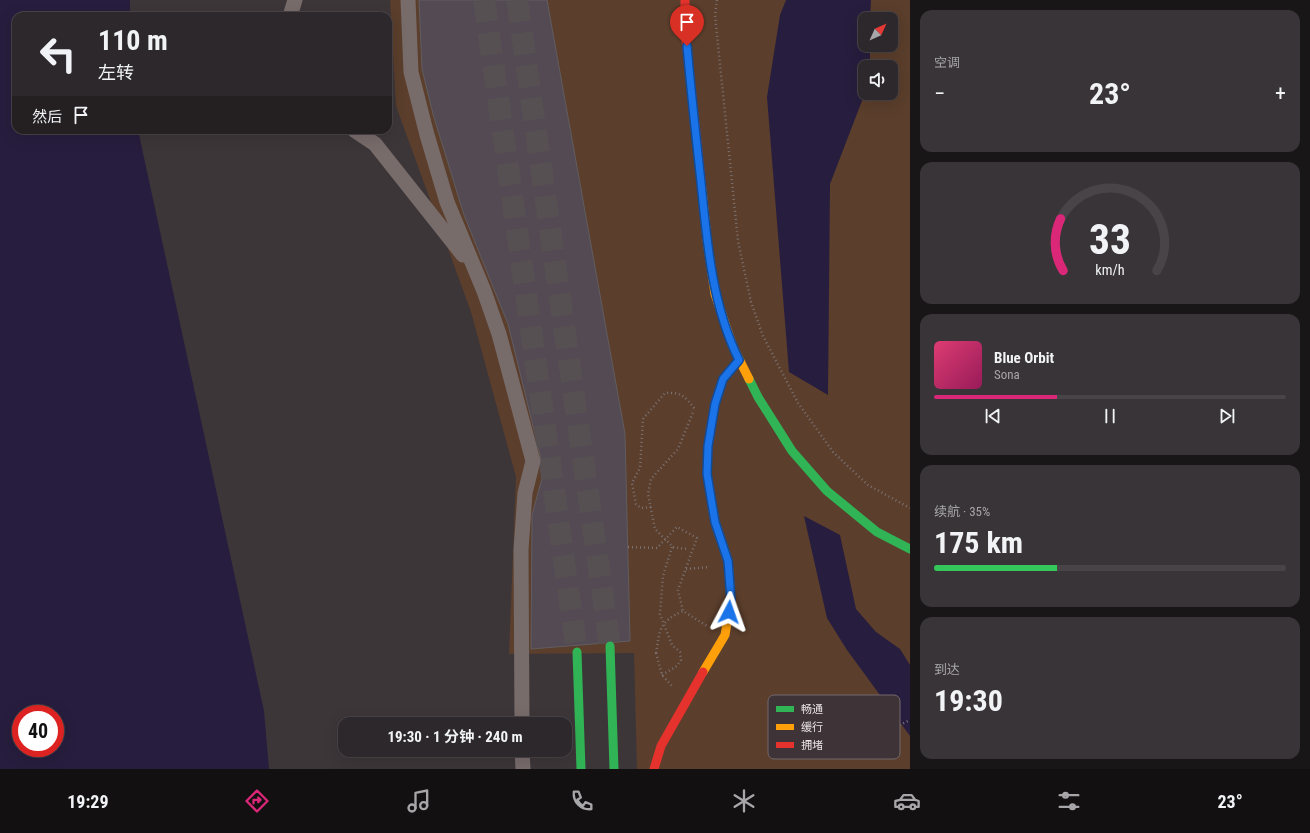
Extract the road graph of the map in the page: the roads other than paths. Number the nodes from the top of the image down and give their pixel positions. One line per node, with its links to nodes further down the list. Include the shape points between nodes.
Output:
1 (295, 0): 4 (street)
2 (408, 0): 6 (street, via 411,72 447,202)
3 (685, 0): 7 (street, via 685,31 706,240 715,294)
4 (291, 12)
5 (360, 134): 6 (street, via 375,144)
6 (475, 270): 11 (street, via 499,334 533,461 526,493 521,550)
7 (739, 360): 8 (street, via 758,397 792,451 827,491 877,532); 16 (street, via 723,379 715,404 708,446 707,474 715,522 728,561 731,600 725,635 682,706 662,746)
8 (910, 549)
9 (610, 646): 15 (street)
10 (577, 652): 14 (street)
11 (522, 717)
12 (522, 757): 13 (street)
13 (523, 769)
14 (581, 769)
15 (614, 769)
16 (654, 769)

